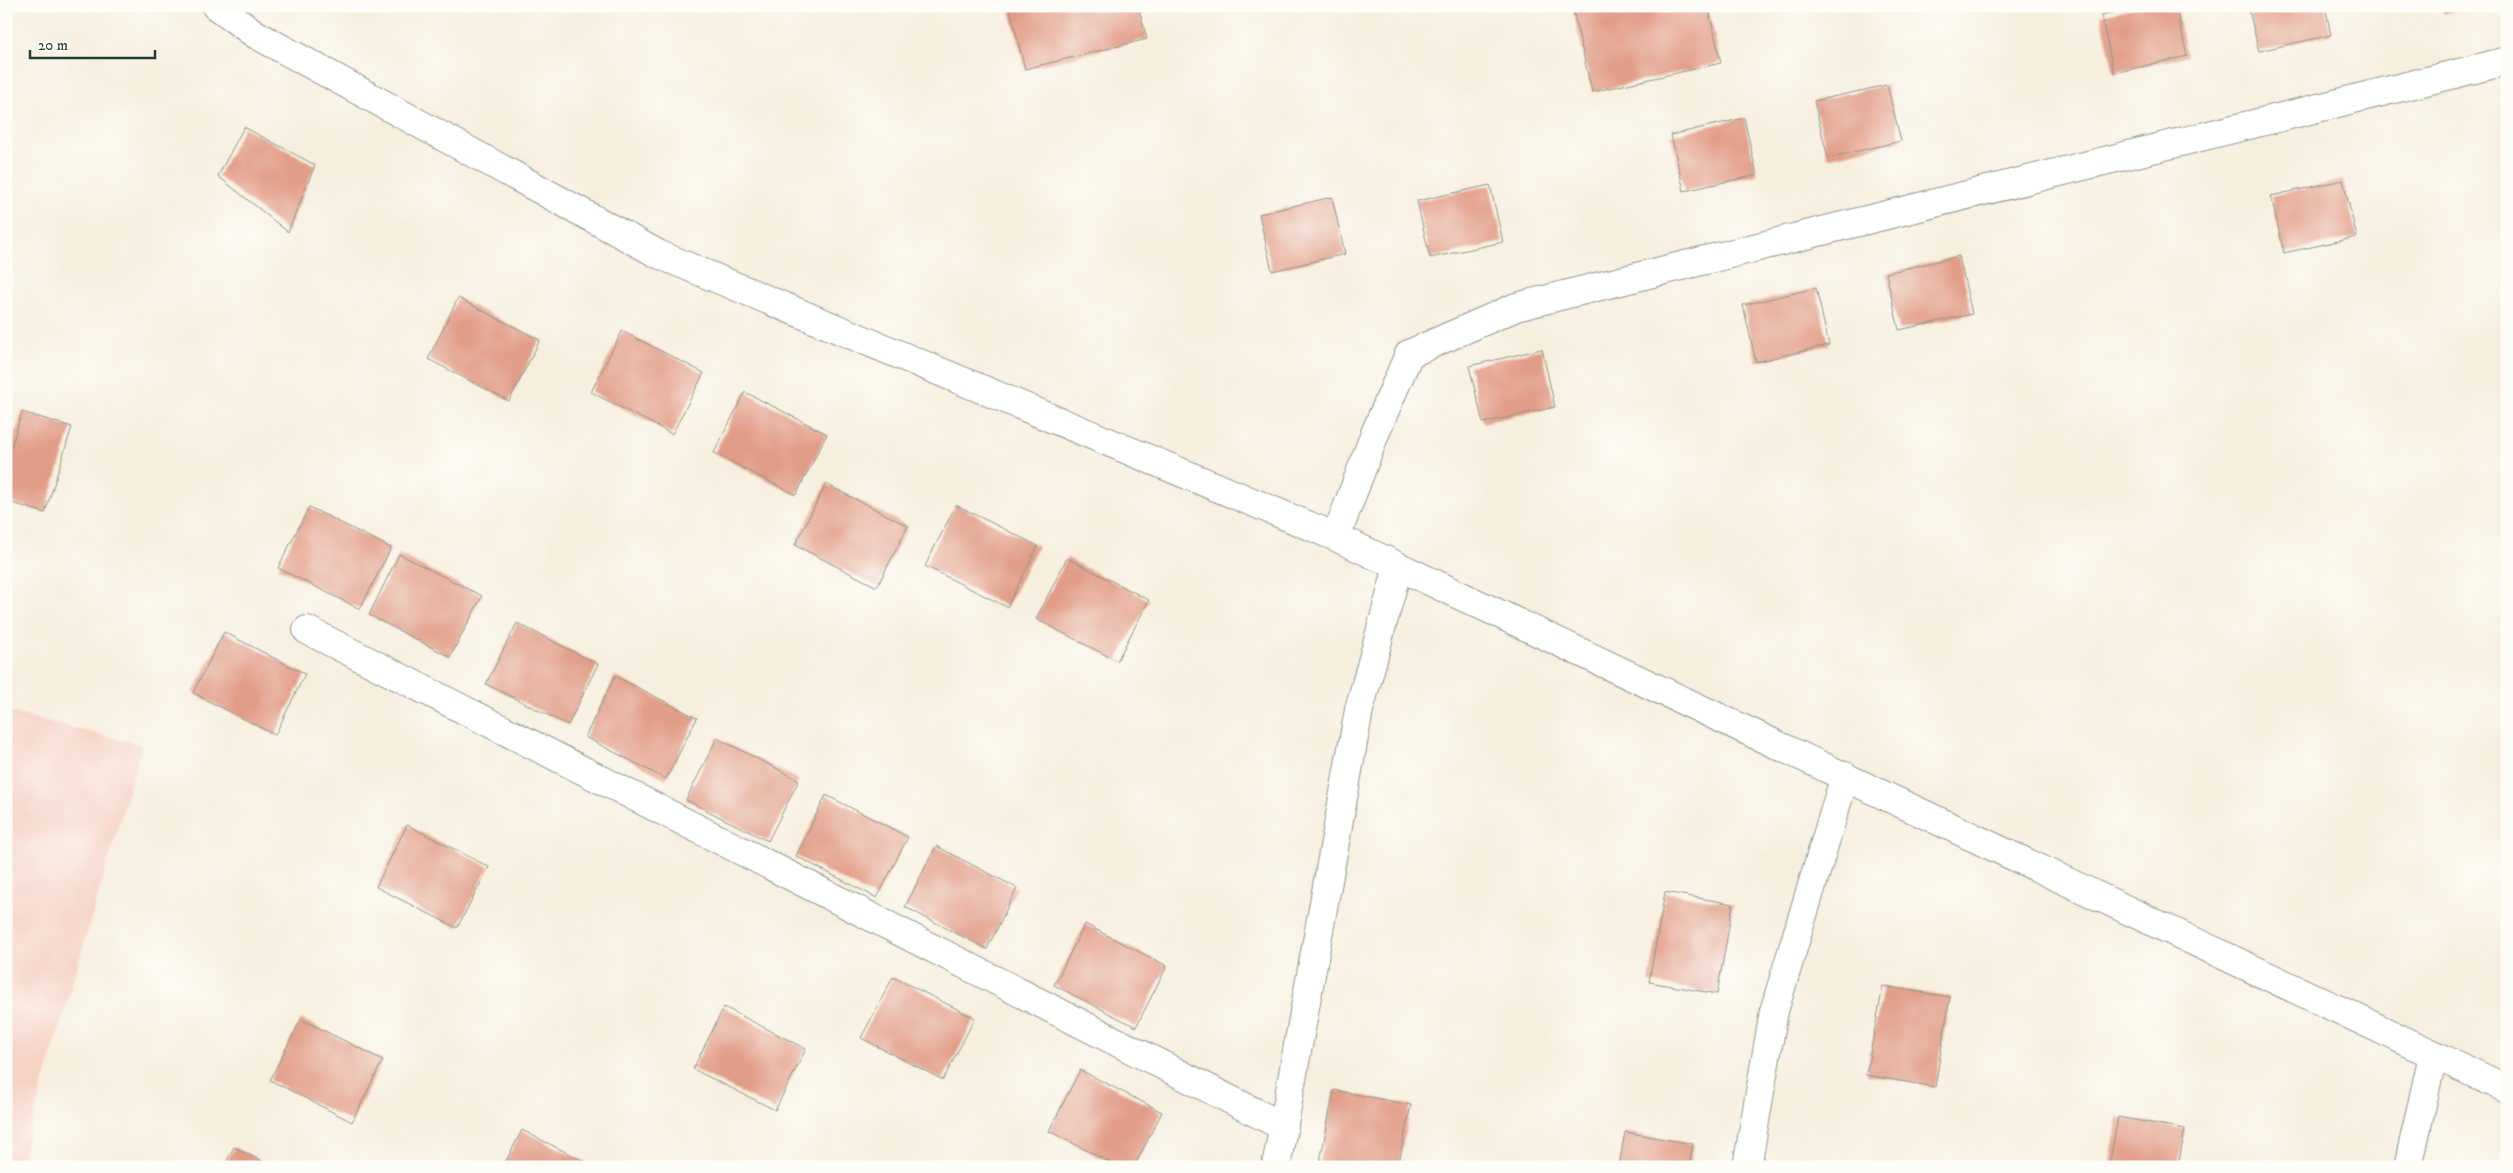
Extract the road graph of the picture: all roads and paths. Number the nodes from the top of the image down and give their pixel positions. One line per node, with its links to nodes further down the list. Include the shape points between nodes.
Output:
1 (216, 6): 3 (street, via 255,34 658,254)
2 (2507, 61): 3 (street, via 1516,306 1409,354)
3 (1336, 537): 4 (street)
4 (1398, 567): 6 (street); 9 (street, via 1358,710)
5 (307, 630): 9 (street)
6 (1845, 776): 7 (street); 11 (street, via 1774,1011)
7 (2433, 1055): 8 (street); 12 (street)
8 (2507, 1089)
9 (1284, 1127): 10 (street)
10 (1276, 1167)
11 (1747, 1167)
12 (2408, 1167)

